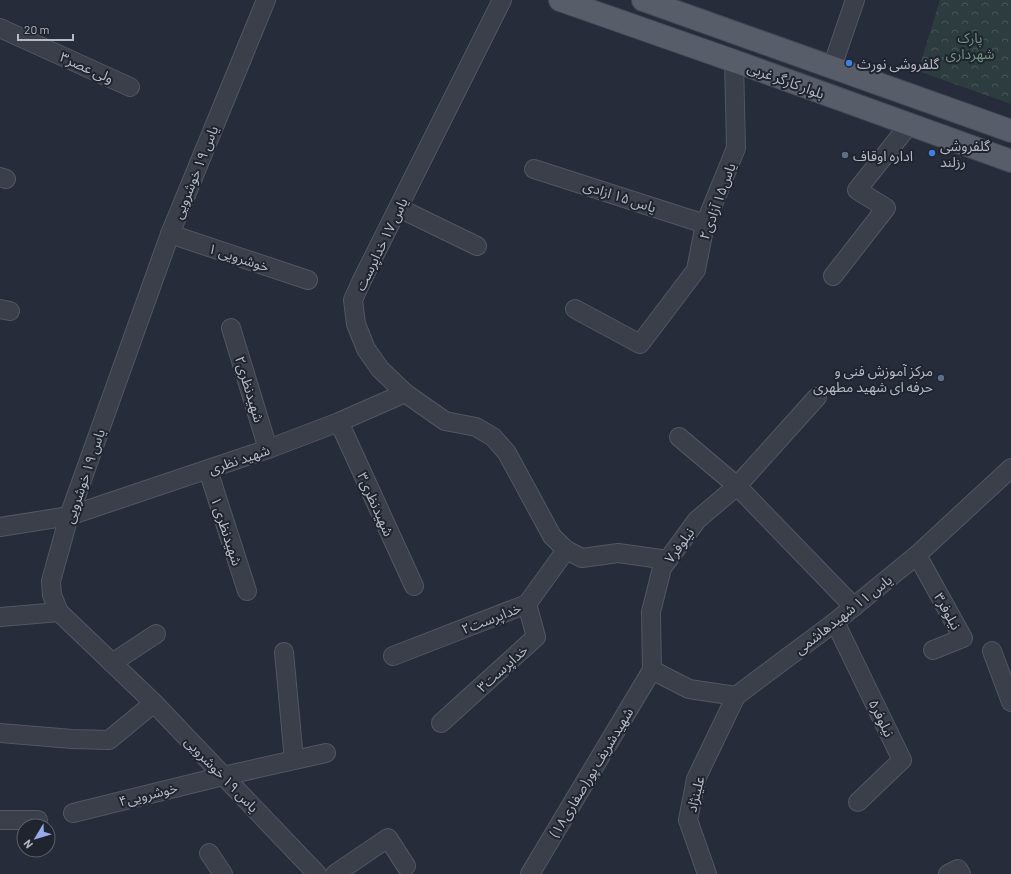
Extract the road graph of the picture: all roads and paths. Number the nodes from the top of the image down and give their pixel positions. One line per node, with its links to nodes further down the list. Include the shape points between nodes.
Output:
1 (266, 0): 17 (street, یاس ۱۹ خوشرویی)
2 (502, 0): 15 (street, یاس ۱۷ خداپرست)
3 (560, 0): 7 (main road, بلوار کارگر غربی)
4 (643, 0): 8 (main road, بلوار کارگر غربی)
5 (855, 0): 8 (street)
6 (0, 28): 9 (street, ولی عصر۳)
7 (734, 61): 11 (main road, بلوار کارگر غربی); 16 (street, یاس۱۵ آزادی۲, via 736,148)
8 (832, 67): 10 (main road, بلوار کارگر غربی)
9 (130, 87)
10 (918, 98): 11 (main road); 12 (main road, بلوار کارگر غربی)
11 (909, 125): 13 (main road, بلوار کارگر غربی); 19 (street, via 857,190 886,208)
12 (1011, 131)
13 (1011, 161)
14 (534, 169): 16 (street, یاس ۱۵ ازادی)
15 (399, 208): 18 (street); 23 (street, یاس ۱۷ خداپرست, via 353,300 356,324 366,349 380,369)
16 (705, 224): 21 (street, یاس۱۵ آزادی۲, via 696,270 640,344)
17 (170, 234): 20 (street, خوشرویی ۱); 31 (street, یاس ۱۹ خوشرویی)
18 (477, 246)
19 (833, 276)
20 (308, 280)
21 (575, 309)
22 (231, 328): 27 (street, شهیدنظری۲)
23 (405, 393): 25 (street, شهید نظری); 33 (street, یاس ۱۷ خداپرست, via 445,421 476,428 493,437 507,453 552,536)
24 (817, 397): 30 (street, نیلوفر۷)
25 (339, 422): 27 (street, شهید نظری); 36 (street, شهیدنظری۳)
26 (679, 438): 30 (street)
27 (268, 449): 29 (street, شهید نظری)
28 (1011, 468): 34 (street, یاس ۱۱ شهیدهاشمی)
29 (208, 470): 31 (street, شهید نظری); 37 (street, شهیدنظری ۱)
30 (737, 486): 35 (street, نیلوفر۷, via 697,520); 39 (street)
31 (69, 516): 32 (street, شهید نظری); 40 (street, یاس ۱۹ خوشرویی, via 51,581 52,595)
32 (0, 526)
33 (566, 550): 35 (street, یاس ۱۷ خداپرست, via 582,558 618,553); 38 (street, خداپرست۲)
34 (918, 555): 39 (street, یاس ۱۱ شهیدهاشمی); 44 (street, نیلوفر۳, via 963,638)
35 (668, 560): 49 (street, نیلوفر۷, via 662,568 650,612)
36 (414, 586)
37 (247, 591)
38 (528, 604): 47 (street, خداپرست۲); 53 (street, خداپرست۳, via 536,637)
39 (854, 606): 42 (street, یاس ۱۱ شهیدهاشمی)
40 (59, 612): 41 (street); 48 (street, یاس ۱۹ خوشرویی)
41 (1, 617)
42 (835, 622): 50 (street, یاس ۱۱ شهیدهاشمی); 58 (street, نیلوفر۵, via 902,760)
43 (156, 634): 48 (street)
44 (934, 650)
45 (992, 651): 51 (street)
46 (284, 652): 56 (street)
47 (394, 656)
48 (112, 663): 52 (street, یاس ۱۹ خوشرویی)
49 (652, 670): 50 (street, via 689,689); 67 (street, شهیدشریف پور(صفاری۱۸))
50 (736, 696): 68 (street, علینژاد, via 696,779 688,820)
51 (1011, 702)
52 (154, 703): 54 (street, via 109,740 72,740); 57 (street, یاس ۱۹ خوشرویی)
53 (441, 722)
54 (0, 733)
55 (326, 753): 56 (street, خوشرویی۴)
56 (294, 760): 57 (street, خوشرویی۴)
57 (223, 776): 59 (street, خوشرویی۴); 65 (street, یاس ۱۹ خوشرویی)
58 (858, 802)
59 (72, 813)
60 (0, 820): 61 (street)
61 (16, 820)
62 (209, 853): 64 (street)
63 (406, 866): 66 (street, via 388,838)
64 (223, 874)
65 (316, 874)
66 (335, 874)
67 (530, 874)
68 (708, 874)
69 (948, 874): 70 (street, via 958,869)
70 (961, 874)

